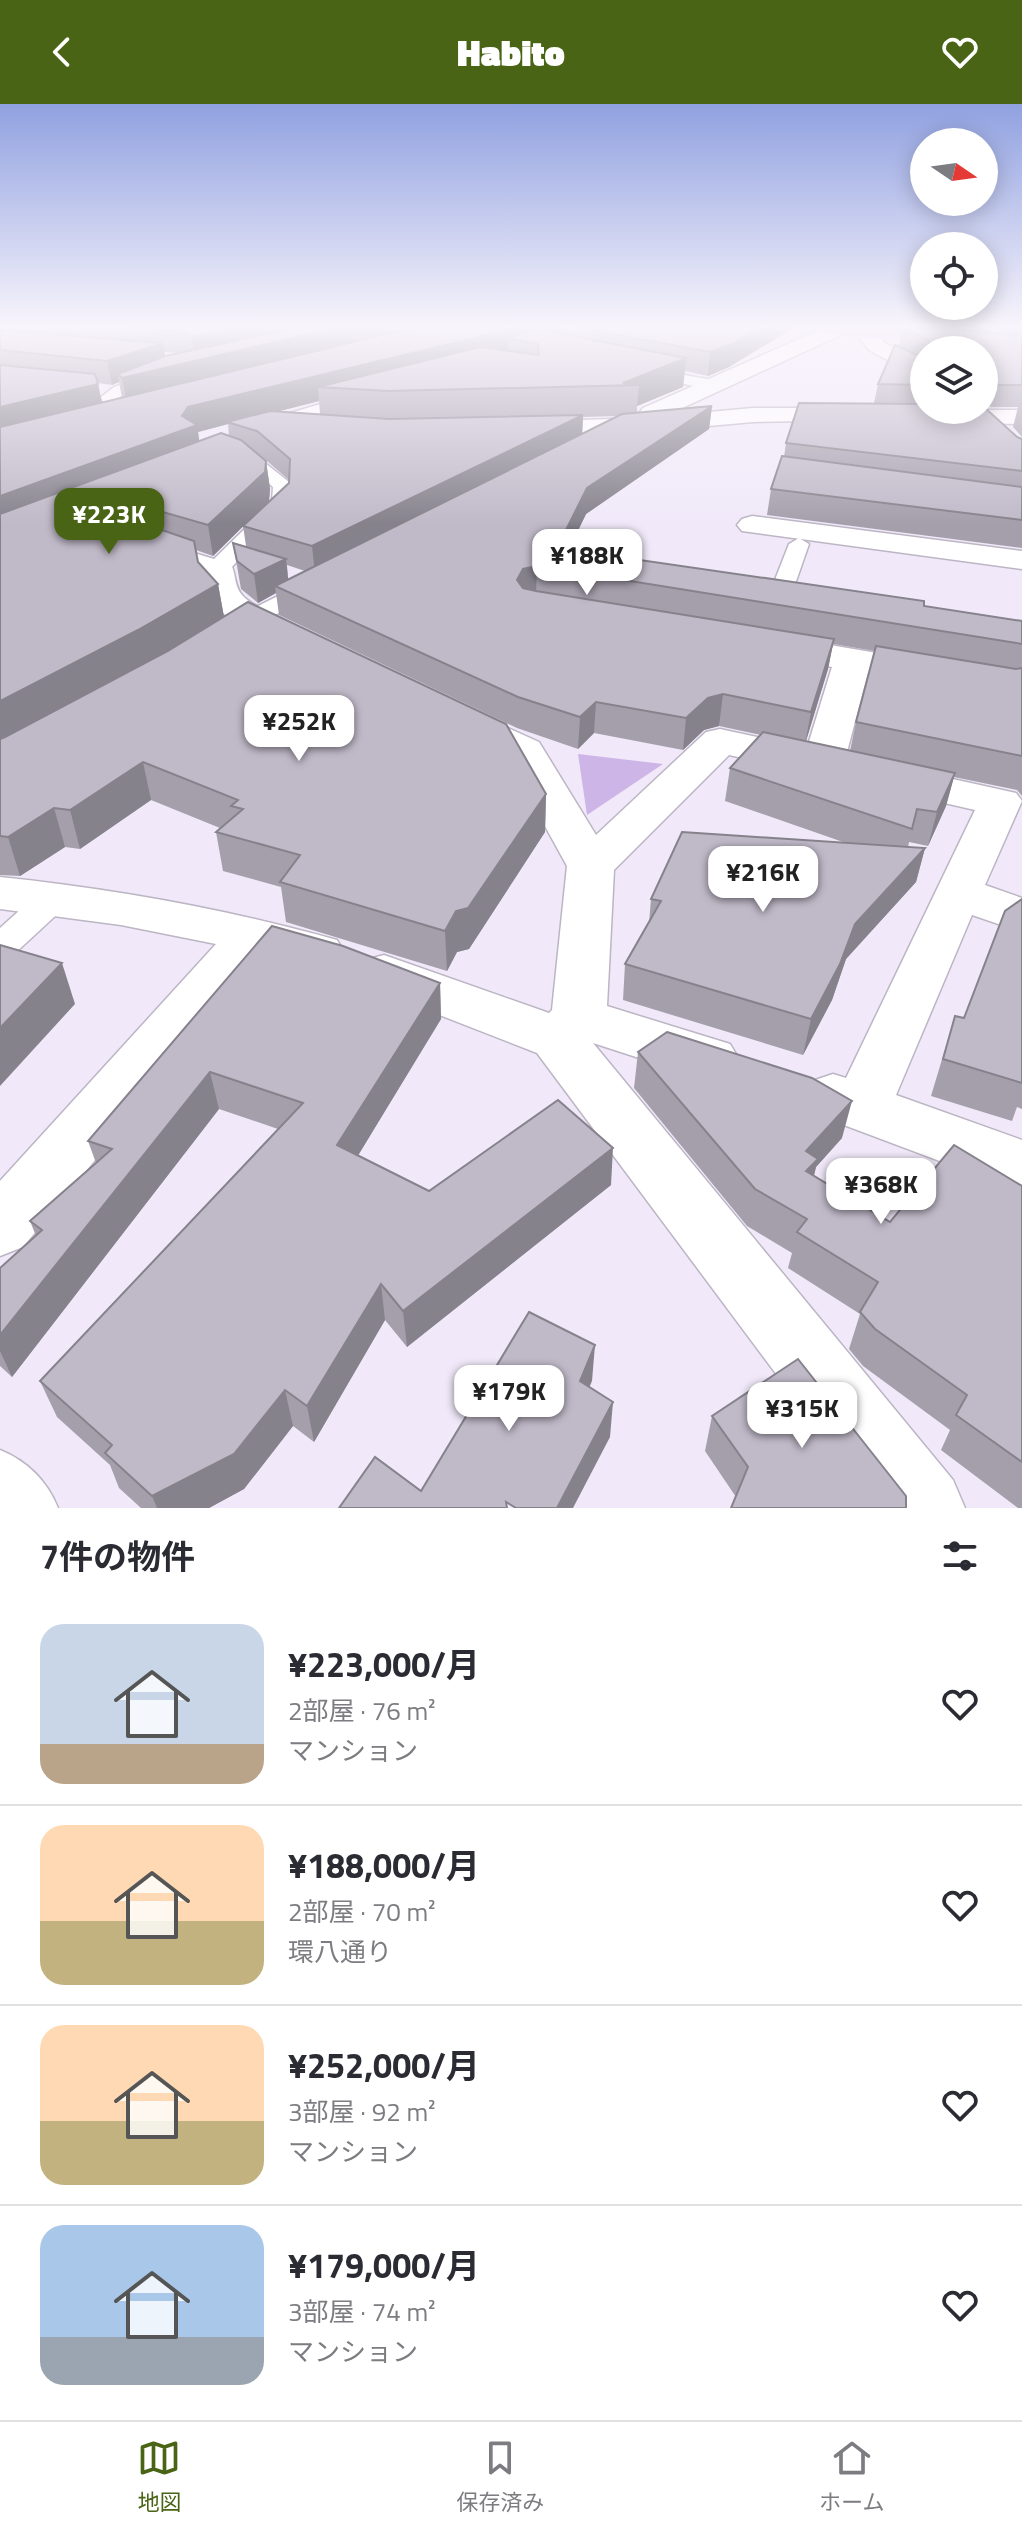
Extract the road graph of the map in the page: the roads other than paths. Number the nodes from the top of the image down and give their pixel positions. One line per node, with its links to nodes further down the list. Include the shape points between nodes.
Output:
1 (132, 393): 4 (lane)
2 (375, 393): 11 (lane)
3 (696, 393): 13 (street)
4 (126, 406): 10 (street)
5 (998, 414): 9 (street)
6 (876, 415): 13 (street, via 753,415)
7 (907, 415): 8 (street)
8 (910, 415)
9 (1022, 417)
10 (95, 421)
11 (272, 424): 14 (street); 17 (street)
12 (992, 424): 16 (street)
13 (620, 427): 15 (street); 18 (lane)
14 (346, 429)
15 (496, 430)
16 (1009, 441)
17 (216, 448): 23 (lane, via 252,461 282,486 282,504)
18 (578, 448)
19 (752, 525): 22 (street)
20 (799, 544): 26 (lane, via 780,595)
21 (161, 549): 23 (lane)
22 (1022, 560)
23 (222, 562): 24 (lane); 27 (street, via 216,584)
24 (256, 566)
25 (286, 575): 27 (lane, via 322,581)
26 (826, 602)
27 (252, 618): 29 (street); 30 (street)
28 (732, 640): 31 (street)
29 (212, 643)
30 (321, 653)
31 (853, 660): 32 (street); 34 (street)
32 (962, 679)
33 (437, 709): 35 (street, via 524,751)
34 (823, 763): 35 (street, via 720,741); 36 (street, via 1001,802)
35 (591, 866): 42 (street)
36 (957, 892): 39 (street); 43 (street)
37 (0, 893): 38 (street)
38 (54, 898): 40 (street); 41 (lane)
39 (1022, 916)
40 (254, 934): 42 (street); 45 (street)
41 (0, 948)
42 (568, 1028): 43 (street); 48 (street)
43 (862, 1106): 44 (street)
44 (1022, 1166)
45 (0, 1227)
46 (0, 1477): 47 (lane)
47 (31, 1508)
48 (925, 1508)

